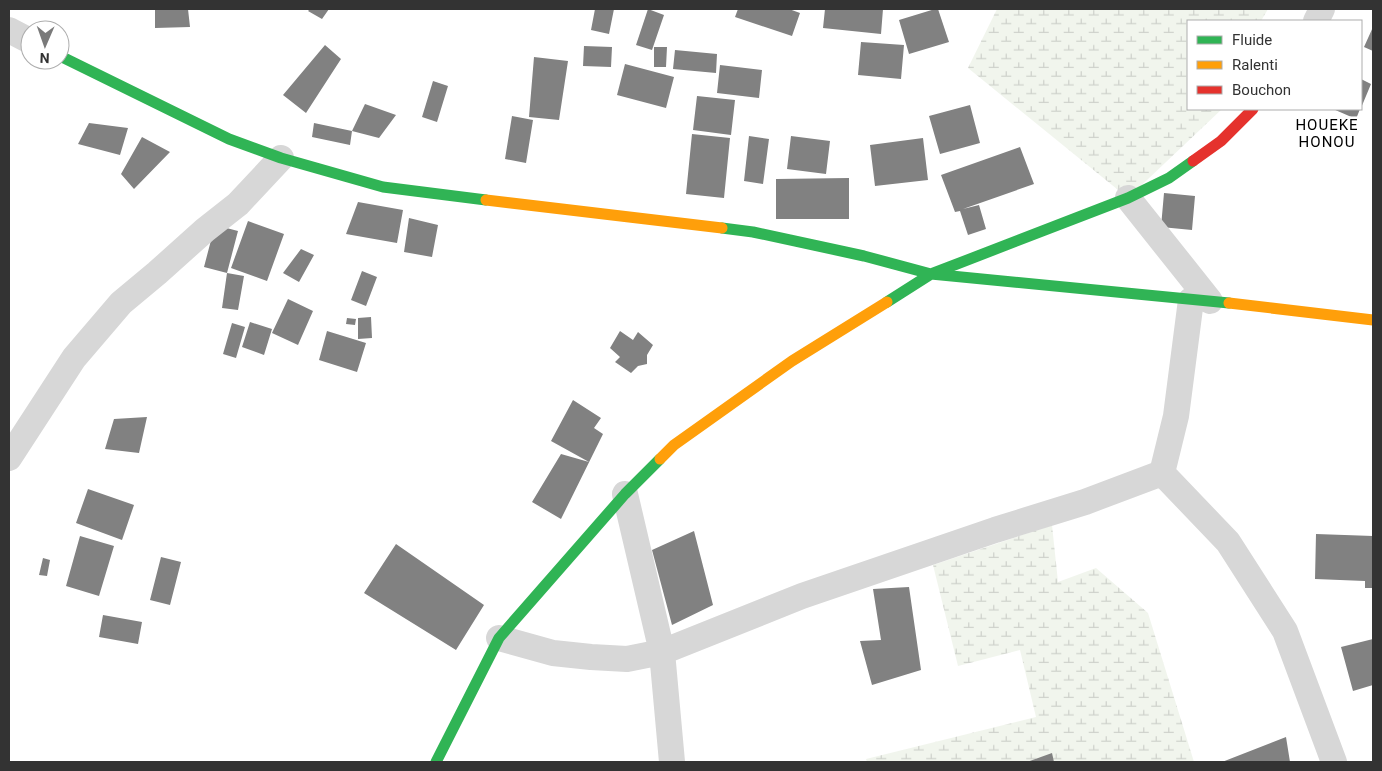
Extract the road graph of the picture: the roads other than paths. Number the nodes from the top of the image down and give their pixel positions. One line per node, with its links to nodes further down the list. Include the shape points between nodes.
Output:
1 (70, 61): 3 (street, via 229,140)
2 (1252, 110): 4 (street, via 1221,141 1169,178)
3 (281, 158): 5 (street, via 383,187 753,232); 8 (street, via 238,204 121,303 74,358)
4 (1128, 198): 5 (street); 6 (street)
5 (931, 274): 6 (street); 10 (street, via 792,361 682,439)
6 (1201, 301): 7 (street); 9 (street)
7 (1373, 320)
8 (9, 458)
9 (1162, 473): 12 (street, via 1085,502 802,596); 15 (street, via 1228,542 1286,631)
10 (625, 494): 11 (street); 12 (street)
11 (499, 638): 12 (street, via 553,653 591,657 628,659); 13 (street)
12 (662, 652): 14 (street)
13 (436, 762)
14 (672, 762)
15 (1334, 762)

